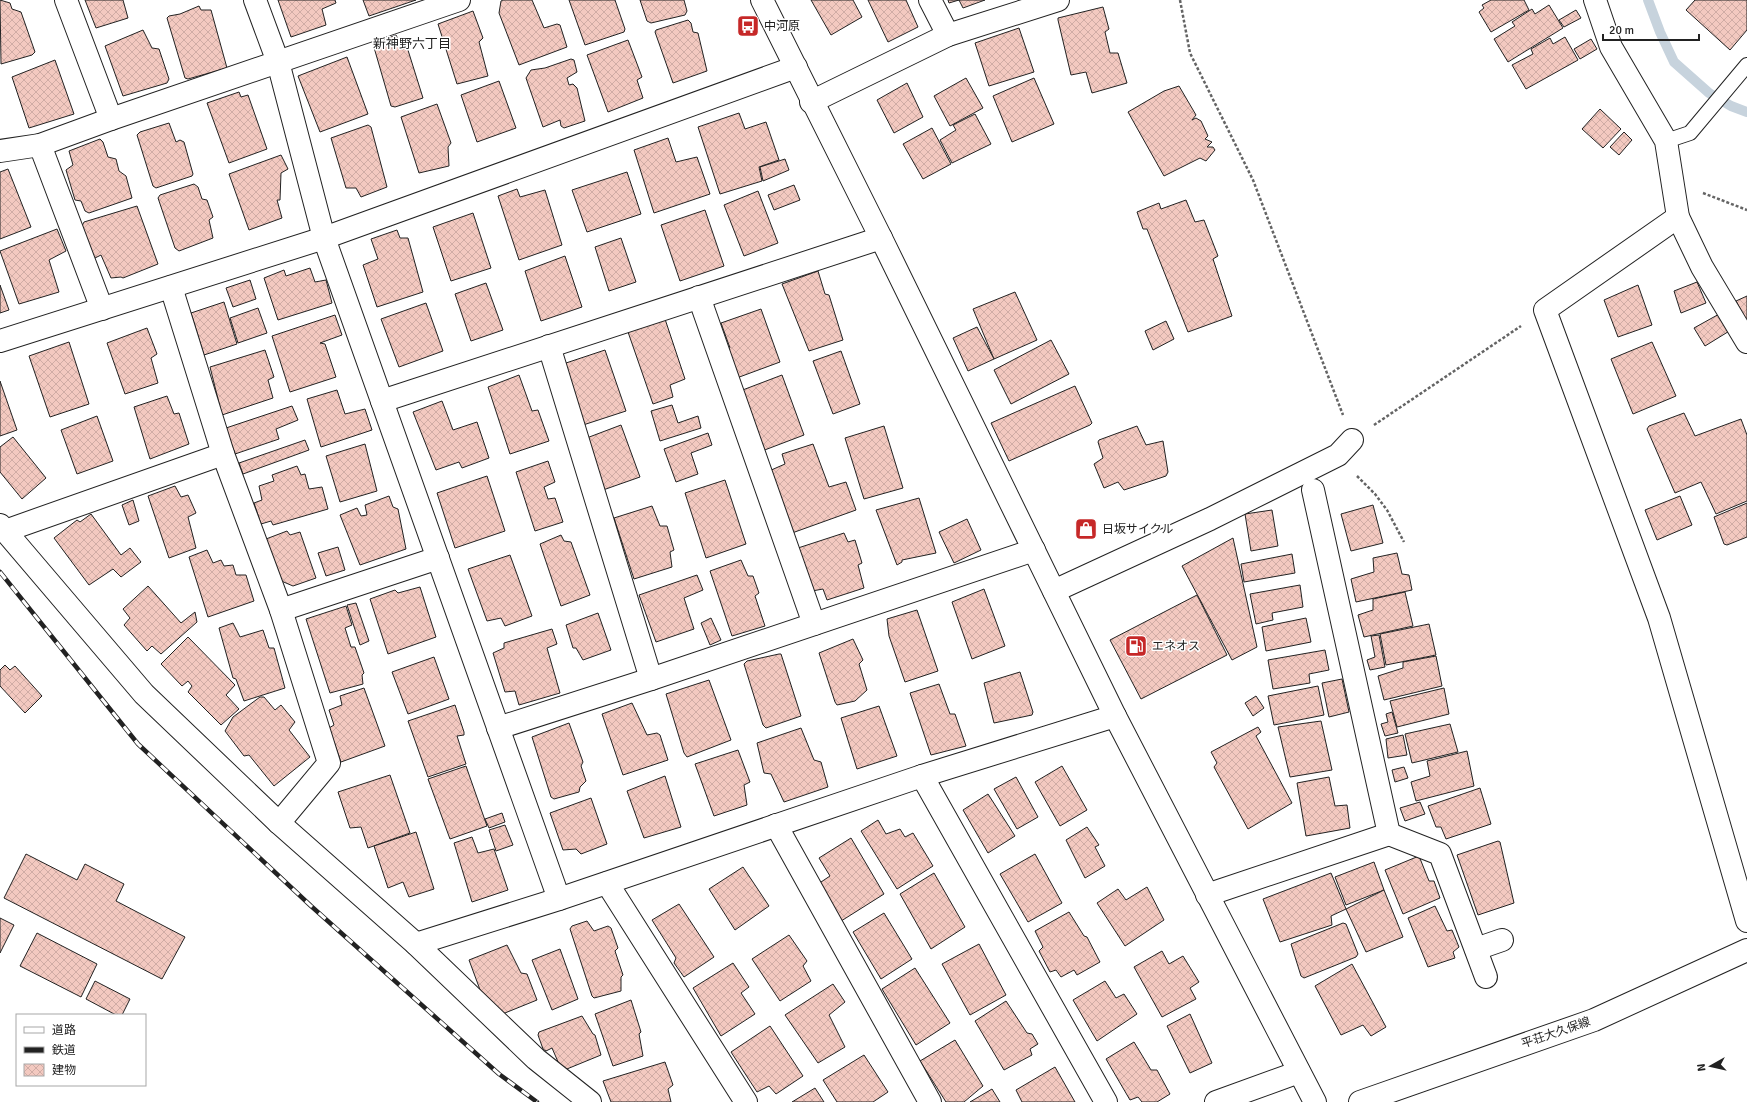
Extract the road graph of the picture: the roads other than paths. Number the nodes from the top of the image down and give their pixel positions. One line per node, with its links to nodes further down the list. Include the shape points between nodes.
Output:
1 (66, 0): 13 (street)
2 (255, 0): 9 (street)
3 (459, 0): 9 (street)
4 (762, 0): 11 (street)
5 (930, 0): 8 (street)
6 (1058, 0): 8 (street)
7 (1595, 0): 14 (street, via 1611,47)
8 (948, 35): 12 (street)
9 (278, 62): 13 (street); 18 (street)
10 (1747, 65): 14 (lane, via 1690,133)
11 (796, 67): 12 (street); 18 (street)
12 (811, 102): 19 (street)
13 (111, 119): 15 (street)
14 (1666, 141): 17 (street)
15 (40, 145): 16 (street); 22 (street)
16 (0, 151)
17 (1678, 217): 24 (street, via 1702,267); 46 (street, via 1545,310 1659,618)
18 (324, 238): 20 (street); 26 (street)
19 (881, 238): 21 (street); 31 (street)
20 (170, 287): 22 (street); 28 (street)
21 (699, 297): 25 (street); 35 (street)
22 (102, 308): 23 (street)
23 (0, 341)
24 (1747, 342)
25 (549, 346): 26 (street); 36 (street)
26 (382, 401): 32 (street)
27 (1345, 447): 33 (street, via 1210,519)
28 (223, 454): 30 (street); 34 (street)
29 (1313, 490): 42 (street)
30 (2, 528): 40 (street, via 144,694)
31 (1034, 550): 33 (street); 35 (street)
32 (438, 558): 34 (street); 38 (street)
33 (1054, 591): 37 (street)
34 (281, 610): 40 (street, via 329,763)
35 (814, 624): 36 (street)
36 (651, 679): 38 (street)
37 (1115, 716): 39 (street); 44 (street)
38 (498, 728): 45 (street)
39 (922, 776): 41 (street); 56 (street)
40 (279, 823): 48 (street)
41 (776, 826): 43 (street); 55 (street)
42 (1389, 834): 44 (street); 49 (street, via 1440,854)
43 (607, 883): 45 (street); 54 (street)
44 (1208, 895): 52 (street)
45 (559, 899): 48 (street)
46 (1747, 921)
47 (1502, 940): 49 (street)
48 (416, 944): 53 (street, via 536,1059)
49 (1476, 950): 51 (street)
50 (1747, 950): 59 (street, 平荘大久保線, via 1594,1020)
51 (1486, 977)
52 (1299, 1072): 57 (street); 58 (street)
53 (590, 1102)
54 (746, 1102)
55 (930, 1102)
56 (1106, 1102)
57 (1216, 1102)
58 (1315, 1102)
59 (1360, 1102)

